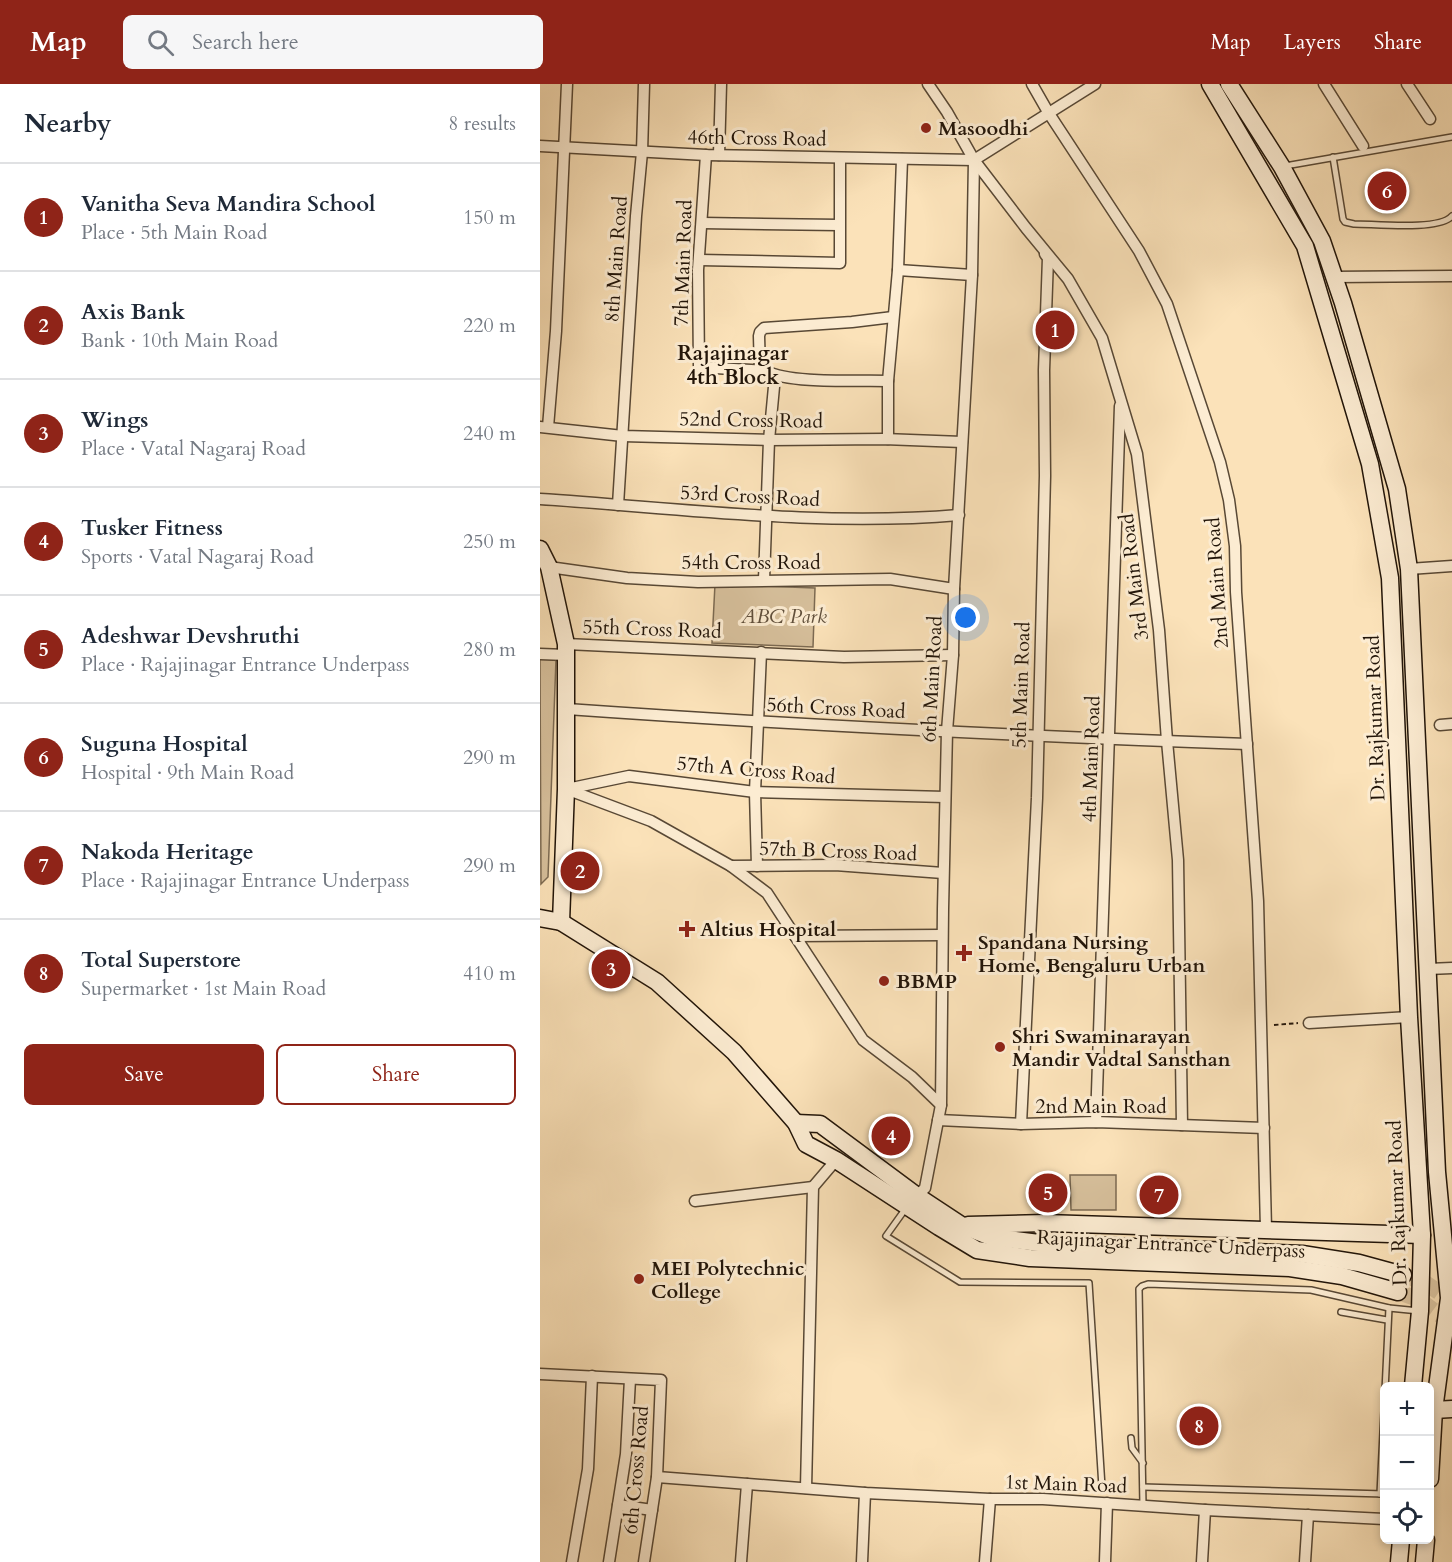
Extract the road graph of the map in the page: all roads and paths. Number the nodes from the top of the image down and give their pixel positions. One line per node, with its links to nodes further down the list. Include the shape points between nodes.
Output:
1 (567, 84): 15 (street)
2 (644, 84): 17 (street, 8th Main Road)
3 (720, 84): 19 (street)
4 (928, 84): 23 (street, 3rd Main Road)
5 (1032, 84): 11 (street, 2nd Main Road)
6 (1095, 84): 11 (street)
7 (1210, 84): 79 (main road, Dr. Rajkumar Road, via 1305,246 1370,464 1390,578)
8 (1229, 84): 24 (main road, Dr. Rajkumar Road)
9 (1324, 84): 16 (street)
10 (1407, 84): 12 (street)
11 (1048, 112): 23 (street); 66 (street, 2nd Main Road, via 1154,277 1180,340 1220,462 1235,546)
12 (1430, 119)
13 (1452, 137): 20 (lane)
14 (540, 146): 15 (street, 46th Cross Road)
15 (565, 146): 17 (street, 46th Cross Road); 39 (street, via 556,332)
16 (1364, 146)
17 (642, 152): 18 (street, 46th Cross Road); 40 (street, 8th Main Road)
18 (706, 155): 19 (street, 46th Cross Road); 26 (street, 7th Main Road)
19 (719, 155): 21 (street, 46th Cross Road)
20 (1333, 157): 24 (lane); 25 (lane, via 1345,222 1425,225 1443,223)
21 (840, 158): 22 (street, 46th Cross Road); 27 (street)
22 (902, 159): 23 (street, 46th Cross Road); 30 (street)
23 (974, 160): 28 (street, 3rd Main Road); 31 (street, 6th Main Road)
24 (1282, 167): 33 (main road, Dr. Rajkumar Road, via 1322,241)
25 (1452, 216)
26 (702, 223): 27 (street); 29 (street, 7th Main Road)
27 (839, 225): 29 (street, via 840,263)
28 (1042, 249): 38 (street, 3rd Main Road, via 1068,279 1102,338); 63 (street, 5th Main Road, via 1048,258)
29 (700, 260): 35 (street, 7th Main Road, via 699,367)
30 (898, 270): 31 (street); 34 (street)
31 (972, 275): 43 (street, 6th Main Road)
32 (1452, 276): 33 (street)
33 (1333, 278): 51 (main road, Dr. Rajkumar Road, via 1397,489)
34 (893, 317): 35 (street, via 764,328 759,336); 37 (street)
35 (760, 371): 36 (street, 7th Main Road)
36 (775, 376): 37 (street, 7th Main Road); 41 (street)
37 (888, 381): 42 (street)
38 (1121, 397): 64 (street, 4th Main Road); 65 (street, 3rd Main Road, via 1137,454 1159,630)
39 (544, 427): 40 (street, 52nd Cross Road)
40 (623, 436): 41 (street, 52nd Cross Road); 45 (street, 8th Main Road)
41 (769, 440): 42 (street, 52nd Cross Road); 46 (street)
42 (888, 440): 43 (street, 52nd Cross Road)
43 (962, 442): 47 (street, 6th Main Road)
44 (540, 500): 45 (street, 53rd Cross Road)
45 (618, 505): 46 (street, 53rd Cross Road)
46 (766, 515): 47 (street, 53rd Cross Road); 52 (street)
47 (959, 515): 53 (street, 6th Main Road)
48 (540, 549): 50 (main road)
49 (1452, 566): 51 (street)
50 (549, 567): 52 (street, 54th Cross Road, via 698,582); 54 (main road)
51 (1409, 569): 78 (main road, Dr. Rajkumar Road)
52 (764, 580): 53 (street, 54th Cross Road, via 890,579)
53 (954, 589): 57 (street, 6th Main Road)
54 (566, 649): 55 (street, 55th Cross Road); 56 (street, 55th Cross Road); 58 (main road)
55 (761, 652): 57 (street, 55th Cross Road, via 844,657); 59 (street)
56 (540, 654)
57 (953, 655): 62 (street, 6th Main Road)
58 (567, 709): 59 (street, 56th Cross Road); 67 (main road)
59 (757, 722): 62 (street, 56th Cross Road); 68 (street)
60 (1452, 724): 61 (street)
61 (1440, 725)
62 (947, 731): 63 (street, 56th Cross Road); 69 (street, 6th Main Road)
63 (1038, 736): 64 (street, 56th Cross Road); 86 (street, 5th Main Road)
64 (1110, 739): 65 (street, 56th Cross Road); 84 (street, 4th Main Road)
65 (1167, 741): 66 (street, 56th Cross Road); 87 (street, 3rd Main Road, via 1178,860)
66 (1247, 744): 81 (street, 2nd Main Road)
67 (566, 789): 68 (street, 57th A Cross Road, via 629,776); 70 (street, via 651,821); 74 (main road)
68 (755, 792): 69 (street, 57th A Cross Road); 71 (street)
69 (945, 797): 72 (street, 6th Main Road)
70 (731, 866): 71 (street, 57th B Cross Road); 76 (street, via 766,893)
71 (757, 866): 72 (street, 57th B Cross Road, via 835,865)
72 (943, 873): 75 (street, 6th Main Road)
73 (540, 918): 74 (main road)
74 (561, 922): 85 (main road, via 657,982 734,1052)
75 (942, 935): 76 (street); 82 (street, 6th Main Road)
76 (795, 936): 82 (street, via 863,1040)
77 (1452, 968): 78 (street)
78 (1428, 969): 93 (main road, Dr. Rajkumar Road)
79 (1409, 1017): 80 (street); 96 (main road, Dr. Rajkumar Road)
80 (1309, 1023): 81 (path)
81 (1262, 1026): 88 (street, 2nd Main Road)
82 (941, 1105): 83 (street, 6th Main Road)
83 (938, 1120): 86 (street, 2nd Main Road); 91 (street, 6th Main Road, via 925,1188)
84 (1096, 1122): 86 (street, 2nd Main Road); 87 (street, 2nd Main Road)
85 (796, 1123): 89 (main road, via 807,1144); 91 (main road, via 820,1124)
86 (1022, 1124)
87 (1182, 1125): 88 (street, 2nd Main Road)
88 (1264, 1128): 95 (street, 2nd Main Road)
89 (836, 1160): 90 (street); 91 (main road)
90 (813, 1187): 92 (street); 120 (street)
91 (912, 1201): 94 (main road, Rajajinagar Entrance Underpass); 99 (main road, Rajajinagar Entrance Underpass, via 977,1250 1030,1258 1290,1269 1342,1276); 118 (lane, via 886,1236 960,1282 1089,1283)
92 (695, 1202)
93 (1442, 1217): 97 (main road); 100 (main road)
94 (961, 1225): 95 (main road, via 1046,1223); 98 (main road, Rajajinagar Entrance Underpass, via 991,1237 1039,1243 1328,1257)
95 (1266, 1229): 96 (main road)
96 (1422, 1235): 102 (main road, Dr. Rajkumar Road)
97 (1452, 1243)
98 (1403, 1275)
99 (1398, 1292)
100 (1450, 1298): 102 (main road); 105 (main road)
101 (1389, 1308): 102 (lane); 104 (lane); 115 (lane, via 1311,1290 1142,1286)
102 (1420, 1311): 105 (main road); 110 (main road, Dr. Rajkumar Road)
103 (1341, 1312): 104 (lane)
104 (1388, 1320): 109 (lane)
105 (1447, 1345): 112 (main road)
106 (540, 1374): 107 (street)
107 (592, 1377): 108 (street); 134 (street, via 588,1469)
108 (630, 1378): 116 (street, 6th Cross Road, via 661,1380); 126 (street, via 626,1454)
109 (1385, 1382)
110 (1413, 1382)
111 (1452, 1408): 112 (main road)
112 (1434, 1410)
113 (1383, 1436): 121 (lane)
114 (1131, 1438): 115 (lane, via 1132,1448)
115 (1143, 1463): 119 (lane)
116 (657, 1477): 117 (street, 1st Main Road); 128 (street, 6th Cross Road)
117 (747, 1484): 120 (street, 1st Main Road); 137 (street)
118 (1102, 1487)
119 (1143, 1487): 123 (lane); 127 (lane)
120 (806, 1488): 122 (street, 1st Main Road)
121 (1382, 1490)
122 (865, 1493): 124 (street, 1st Main Road); 138 (street)
123 (1380, 1494)
124 (990, 1499): 125 (street, 1st Main Road); 139 (street)
125 (1107, 1503): 127 (street, 1st Main Road); 140 (street)
126 (618, 1505): 128 (street); 135 (street)
127 (1143, 1506): 129 (street, 1st Main Road)
128 (652, 1510): 136 (street, 6th Cross Road)
129 (1205, 1510): 130 (street, 1st Main Road); 141 (street)
130 (1308, 1515): 131 (street, 1st Main Road); 142 (street)
131 (1380, 1519)
132 (1401, 1544): 143 (main road)
133 (1426, 1544): 144 (main road)
134 (572, 1562)
135 (609, 1562)
136 (644, 1562)
137 (741, 1562)
138 (862, 1562)
139 (986, 1562)
140 (1106, 1562)
141 (1202, 1562)
142 (1305, 1562)
143 (1400, 1562)
144 (1425, 1562)

